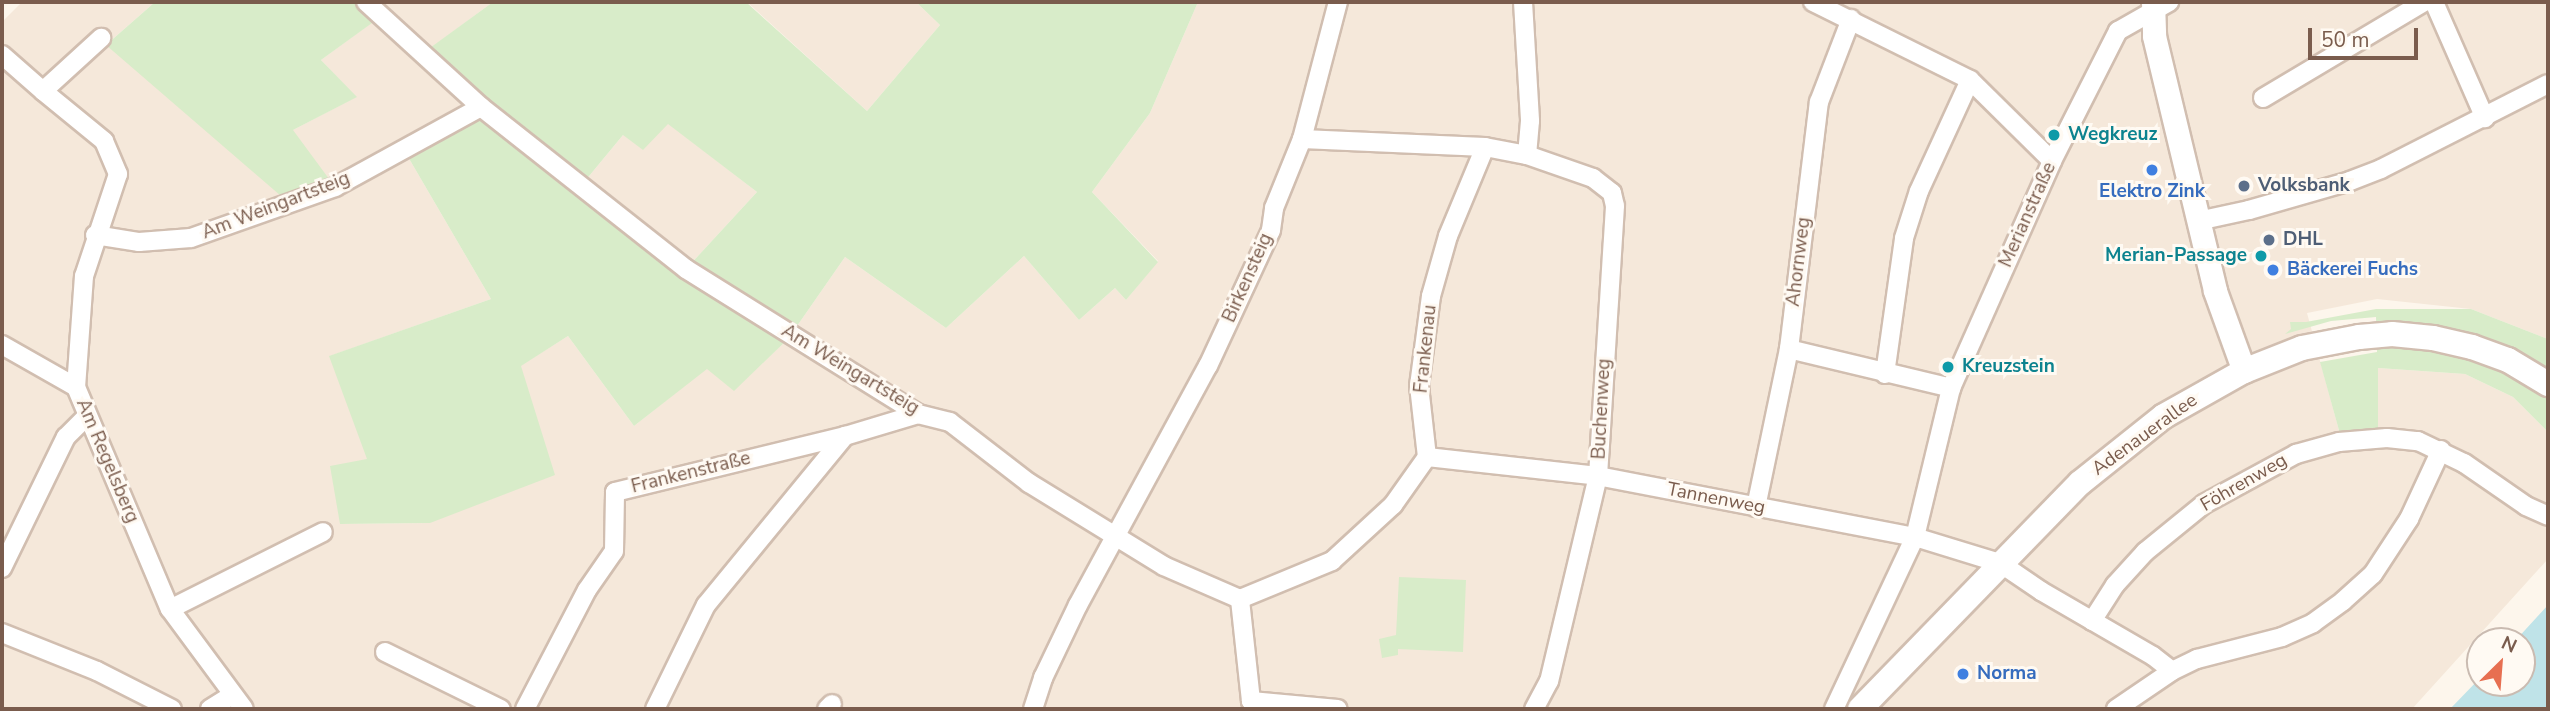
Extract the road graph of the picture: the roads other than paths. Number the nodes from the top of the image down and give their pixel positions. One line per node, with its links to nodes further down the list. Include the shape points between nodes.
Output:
1 (366, 2): 15 (street, Am Weingartsteig)
2 (1338, 2): 17 (street, Birkensteig)
3 (1523, 2): 19 (street, via 1530,121)
4 (1813, 2): 8 (street)
5 (2424, 2): 14 (street)
6 (2434, 2): 16 (street)
7 (2158, 5): 20 (street, Merianstraße, via 2118,31); 21 (street, Merianstraße, via 2154,36)
8 (1851, 19): 11 (street); 24 (street, Ahornweg, via 1819,102)
9 (101, 38): 13 (street)
10 (2, 55): 13 (street, Am Regelsberg)
11 (1970, 80): 20 (street); 26 (street, via 1919,191 1904,238)
12 (2548, 83): 16 (street)
13 (43, 91): 22 (street, Am Regelsberg, via 104,141 118,174)
14 (2263, 99)
15 (481, 107): 22 (street, Am Weingartsteig, via 335,187 191,238 139,242); 30 (street, Am Weingartsteig, via 658,250)
16 (2485, 118): 21 (street, via 2350,181)
17 (1302, 139): 18 (street); 40 (street, Birkensteig, via 1274,208 1271,230 1208,366)
18 (1485, 148): 19 (street); 34 (street, Frankenau, via 1448,236 1431,296 1419,386)
19 (1527, 155): 35 (street, Buchenweg, via 1593,178 1612,193 1615,206)
20 (2052, 161): 29 (street, Merianstraße)
21 (2198, 221): 25 (street, Merianstraße, via 2215,291)
22 (95, 235): 28 (street, Am Regelsberg, via 85,276)
23 (2, 345): 28 (street)
24 (1789, 349): 26 (street); 36 (street, Ahornweg)
25 (2244, 371): 27 (main road, Adenauerallee, via 2302,348 2392,334 2472,347 2508,360); 41 (main road, Adenauerallee, via 2164,416 2080,483)
26 (1885, 374): 29 (street)
27 (2548, 384)
28 (76, 387): 31 (street, Am Regelsberg)
29 (1951, 388): 39 (street, Merianstraße)
30 (918, 414): 32 (street, Frankenstraße); 40 (street, Am Weingartsteig, via 950,422 1029,483)
31 (87, 416): 42 (street, via 66,437); 44 (street, Am Regelsberg)
32 (845, 436): 55 (street, Frankenstraße, via 615,492 614,551 587,590); 56 (street, via 706,605)
33 (2441, 450): 37 (street, Föhrenweg); 45 (street, Föhrenweg, via 2418,441 2387,438 2339,442 2296,454 2204,504 2145,552 2115,585); 48 (street, via 2409,519 2372,574 2343,601 2313,624 2282,637 2197,659)
34 (1427, 457): 35 (street, Tannenweg); 43 (street, via 1393,505 1332,561)
35 (1598, 476): 36 (street, Tannenweg); 59 (street, Buchenweg, via 1549,681)
36 (1756, 507): 39 (street, Tannenweg)
37 (2548, 516)
38 (323, 532): 44 (street)
39 (1915, 537): 41 (street, Tannenweg); 60 (street, Merianstraße)
40 (1116, 538): 43 (street, Am Weingartsteig, via 1164,566); 57 (street, Birkensteig, via 1078,605)
41 (2000, 563): 45 (street); 61 (main road, Adenauerallee)
42 (2, 568)
43 (1240, 599): 50 (street)
44 (170, 610): 49 (street, Am Regelsberg)
45 (2092, 621): 48 (street)
46 (2, 633): 51 (street, via 97,671)
47 (385, 652): 54 (street)
48 (2172, 671): 62 (street)
49 (232, 695): 52 (street); 53 (street, Am Regelsberg)
50 (1254, 705): 58 (street)
51 (172, 709)
52 (210, 709)
53 (244, 709)
54 (501, 709)
55 (525, 709)
56 (655, 709)
57 (1033, 709)
58 (1338, 709)
59 (1534, 709)
60 (1834, 709)
61 (1860, 709)
62 (2116, 709)

